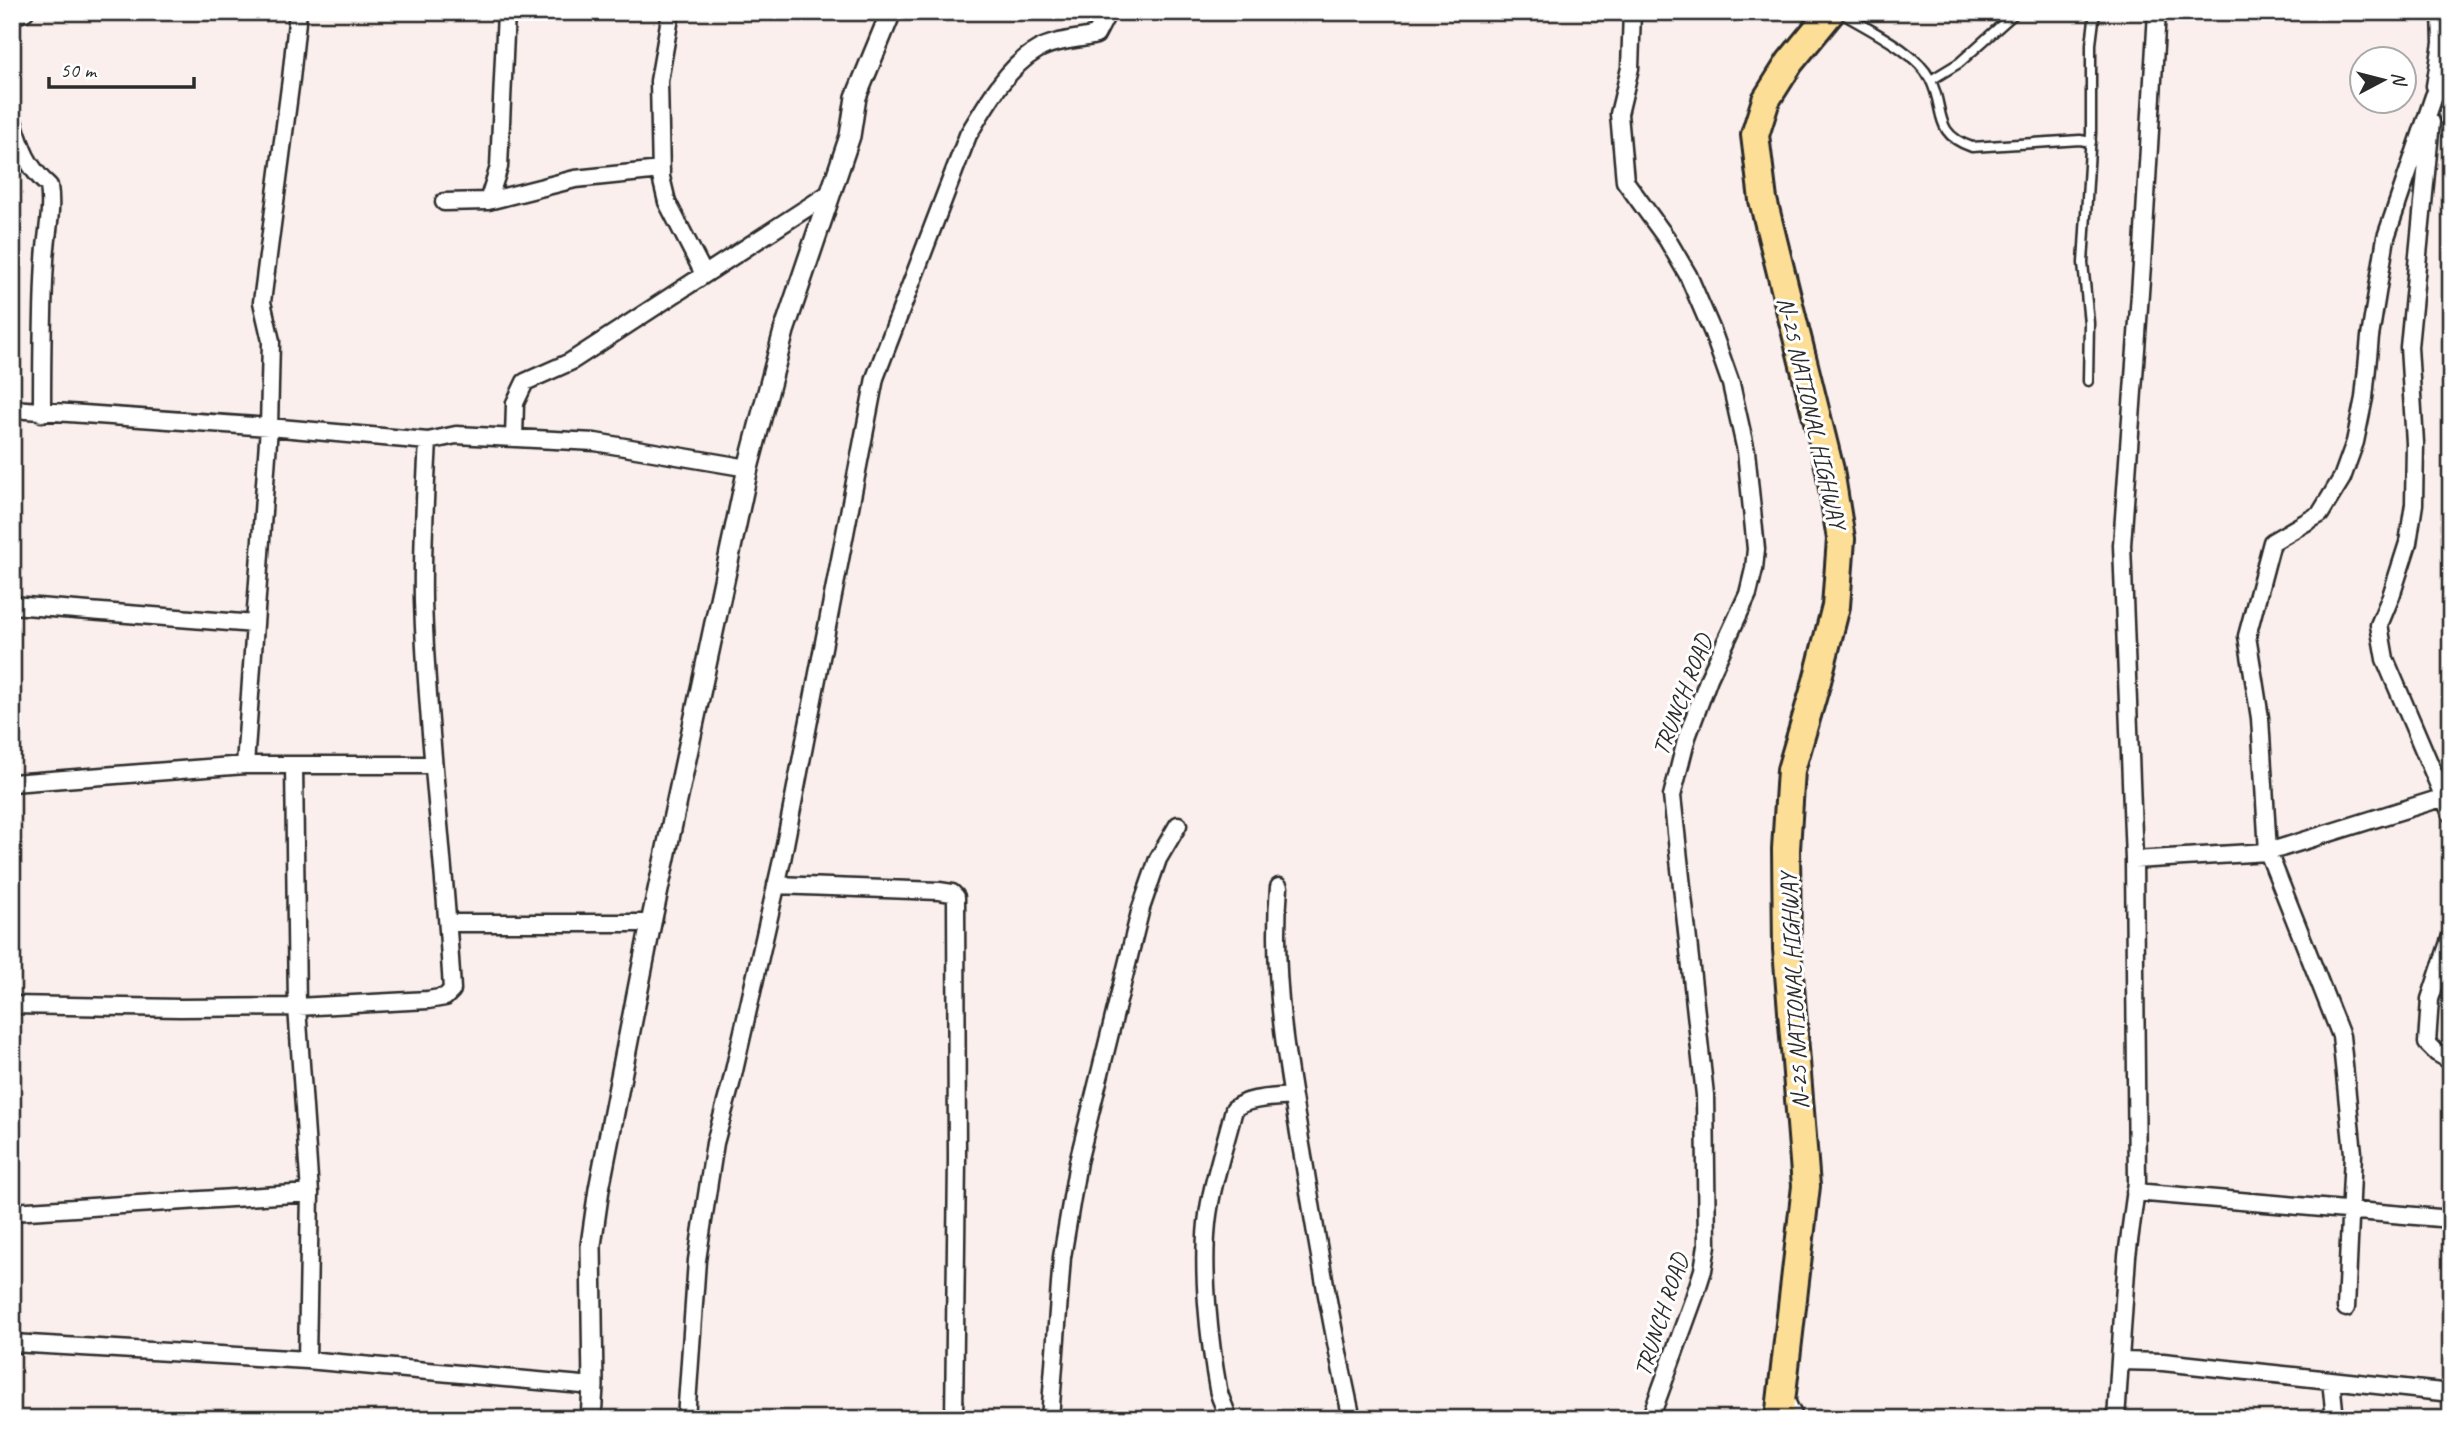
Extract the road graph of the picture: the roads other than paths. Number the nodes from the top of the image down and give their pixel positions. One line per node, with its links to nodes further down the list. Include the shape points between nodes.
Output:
1 (25, 12): 14 (street)
2 (298, 12): 28 (street, via 261,302 271,341)
3 (506, 12): 22 (street, via 499,167)
4 (671, 12): 20 (street, via 659,80)
5 (891, 12): 21 (street, via 856,97)
6 (1108, 12): 43 (street, via 1096,35 1037,50 985,105 968,135 890,335 875,378)
7 (1632, 12): 72 (street, TRUNCH ROAD, via 1630,68 1619,114 1625,181 1688,275 1713,333 1731,384 1746,451 1756,549 1748,594 1709,678 1672,796 1705,1095 1707,1245 1695,1297)
8 (1831, 12): 65 (highway, N-25 NATIONAL HIGHWAY, via 1790,61 1766,100 1755,135 1763,200 1830,470 1841,539 1836,606 1791,770 1787,949 1806,1185)
9 (1840, 12): 16 (lane, via 1920,63)
10 (2016, 12): 16 (lane, via 1959,63)
11 (2095, 12): 19 (lane)
12 (2157, 12): 42 (street, via 2122,545)
13 (2441, 12): 17 (street, via 2442,43)
14 (12, 16)
15 (2451, 65): 17 (street)
16 (1931, 80): 19 (lane, via 1948,134 1961,143 1972,147)
17 (2434, 96): 38 (street, via 2409,347 2414,503 2408,543 2379,625 2385,659); 41 (street, via 2386,237 2355,442 2342,478 2320,514 2272,542 2247,636 2260,718)
18 (12, 118): 27 (street, via 33,172 49,186 52,205 42,316)
19 (2091, 142): 25 (lane, via 2083,263)
20 (661, 170): 22 (street, via 575,179); 24 (street, via 667,202)
21 (830, 192): 24 (street); 31 (street, via 784,331)
22 (488, 201): 23 (street)
23 (444, 202)
24 (704, 274): 29 (street, via 570,362 525,383 516,403)
25 (2088, 381)
26 (12, 410): 27 (street)
27 (42, 413): 28 (street)
28 (269, 427): 30 (street); 33 (street)
29 (514, 438): 30 (street, via 456,435); 31 (street, via 595,442)
30 (428, 442): 36 (street, via 423,602)
31 (748, 468): 46 (street)
32 (12, 605): 33 (street)
33 (255, 624): 34 (street)
34 (245, 765): 35 (street); 37 (street)
35 (294, 765): 36 (street); 50 (street)
36 (433, 765): 45 (street)
37 (12, 783)
38 (2447, 797): 39 (street); 41 (street)
39 (2451, 814)
40 (1178, 825): 69 (street, via 1157,859 1141,908 1078,1162 1062,1256)
41 (2268, 852): 42 (street); 55 (street, via 2341,1036 2353,1153)
42 (2134, 860): 53 (street)
43 (776, 886): 67 (street, via 706,1192); 68 (street, via 939,891 956,897)
44 (1279, 887): 52 (street, via 1277,957)
45 (448, 923): 46 (street); 50 (street, via 452,990 445,997)
46 (651, 923): 63 (street, via 591,1245)
47 (2451, 936): 48 (street)
48 (2446, 961): 51 (street, via 2430,999 2427,1043)
49 (12, 1005): 50 (street)
50 (297, 1007): 54 (street)
51 (2451, 1061)
52 (1292, 1096): 70 (street, via 1240,1103 1234,1109 1212,1199 1206,1283 1218,1390); 71 (street)
53 (2135, 1192): 55 (street); 61 (street)
54 (310, 1194): 56 (street); 60 (street)
55 (2350, 1210): 57 (street); 58 (street)
56 (12, 1213)
57 (2451, 1219)
58 (2346, 1308)
59 (12, 1343): 60 (street)
60 (307, 1360): 63 (street)
61 (2120, 1361): 62 (street); 74 (street)
62 (2331, 1380): 64 (street); 75 (street)
63 (593, 1386): 66 (street)
64 (2451, 1393)
65 (1781, 1406): 73 (street)
66 (591, 1419)
67 (686, 1419)
68 (954, 1419)
69 (1050, 1419)
70 (1228, 1419)
71 (1352, 1419)
72 (1650, 1419)
73 (1795, 1419)
74 (2116, 1419)
75 (2335, 1419)

